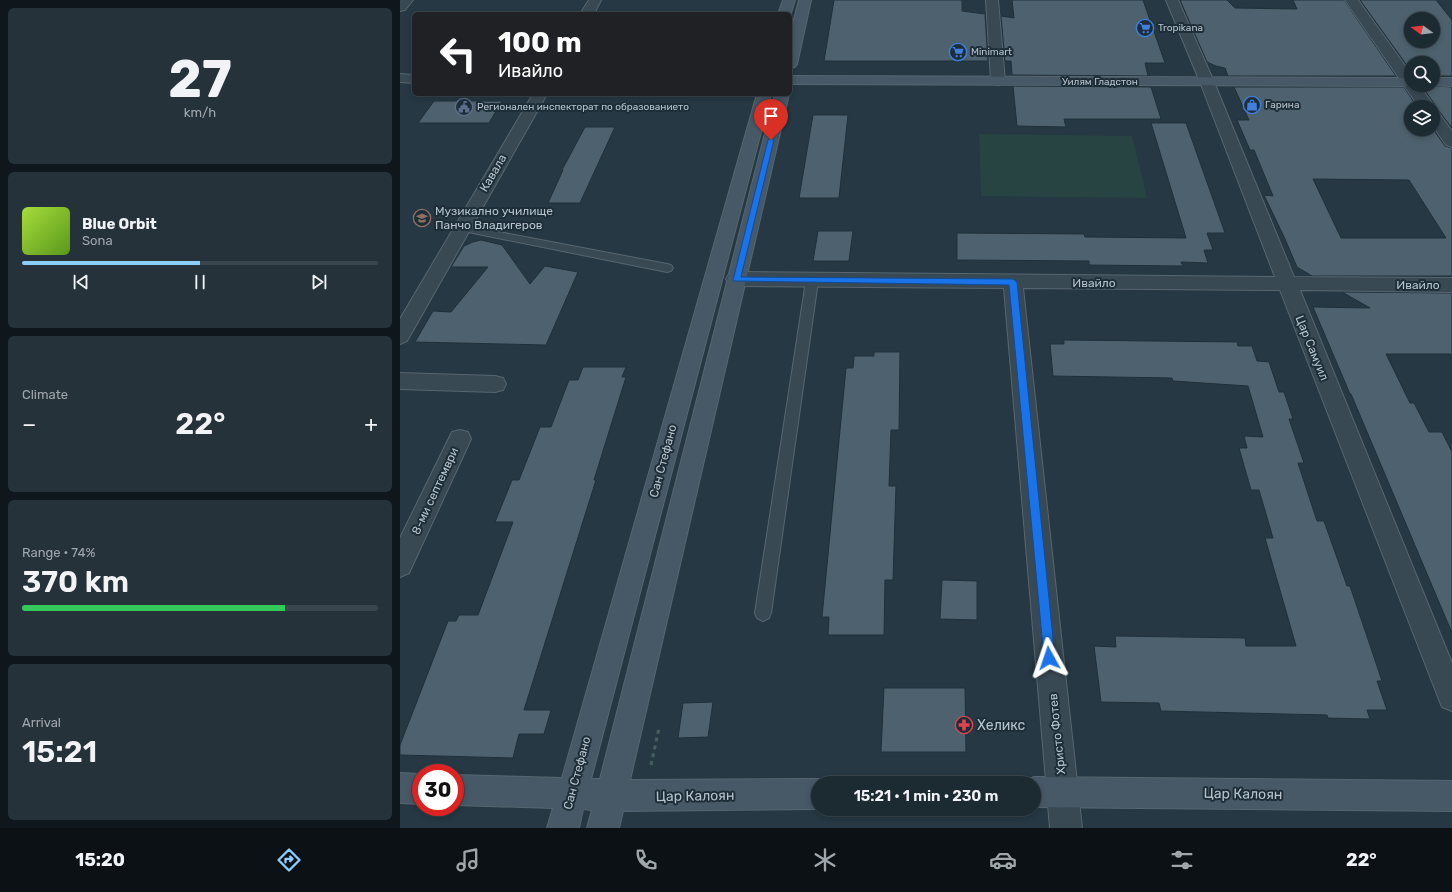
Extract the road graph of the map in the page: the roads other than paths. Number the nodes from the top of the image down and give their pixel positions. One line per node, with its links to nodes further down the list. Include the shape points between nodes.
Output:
1 (407, 0): 8 (street)
2 (595, 0): 9 (street)
3 (789, 0): 10 (main road)
4 (805, 0): 11 (main road)
5 (992, 0): 16 (street)
6 (1172, 0): 17 (street, Цар Самуил)
7 (1352, 0): 12 (street)
8 (400, 7)
9 (588, 12)
10 (786, 12)
11 (792, 55)
12 (1404, 73)
13 (400, 78): 14 (street)
14 (412, 78)
15 (792, 80): 16 (main road, Уилям Гладстон)
16 (998, 81): 17 (main road, Уилям Гладстон)
17 (1207, 82): 20 (main road, Уилям Гладстон); 31 (street, Цар Самуил)
18 (1440, 82): 19 (main road)
19 (1452, 82)
20 (1404, 83)
21 (539, 96): 26 (street, Кавала)
22 (763, 96): 44 (main road, Сан Стефано)
23 (782, 96): 28 (main road)
24 (1440, 125): 25 (street)
25 (1452, 142)
26 (462, 228): 27 (lane); 33 (street, Кавала)
27 (667, 268)
28 (736, 280): 29 (street, Ивайло); 46 (main road)
29 (812, 281): 30 (street, Ивайло); 38 (lane)
30 (1013, 282): 31 (street, Ивайло); 43 (street, Христо Фотев)
31 (1286, 284): 32 (street, Ивайло); 39 (street, Цар Самуил)
32 (1452, 285)
33 (400, 336)
34 (400, 381): 35 (street)
35 (495, 384)
36 (460, 439): 37 (street, 8-ми септември)
37 (400, 565)
38 (763, 613)
39 (1452, 697)
40 (400, 788): 41 (main road)
41 (412, 789)
42 (464, 790): 44 (main road, Цар Калоян)
43 (1048, 792): 47 (main road, Цар Калоян); 50 (street, Христо Фотев)
44 (571, 794): 46 (main road, Цар Калоян); 48 (main road, Сан Стефано)
45 (811, 794): 46 (main road, Цар Калоян)
46 (610, 795): 49 (main road)
47 (1452, 796)
48 (563, 828)
49 (603, 828)
50 (1066, 828)

